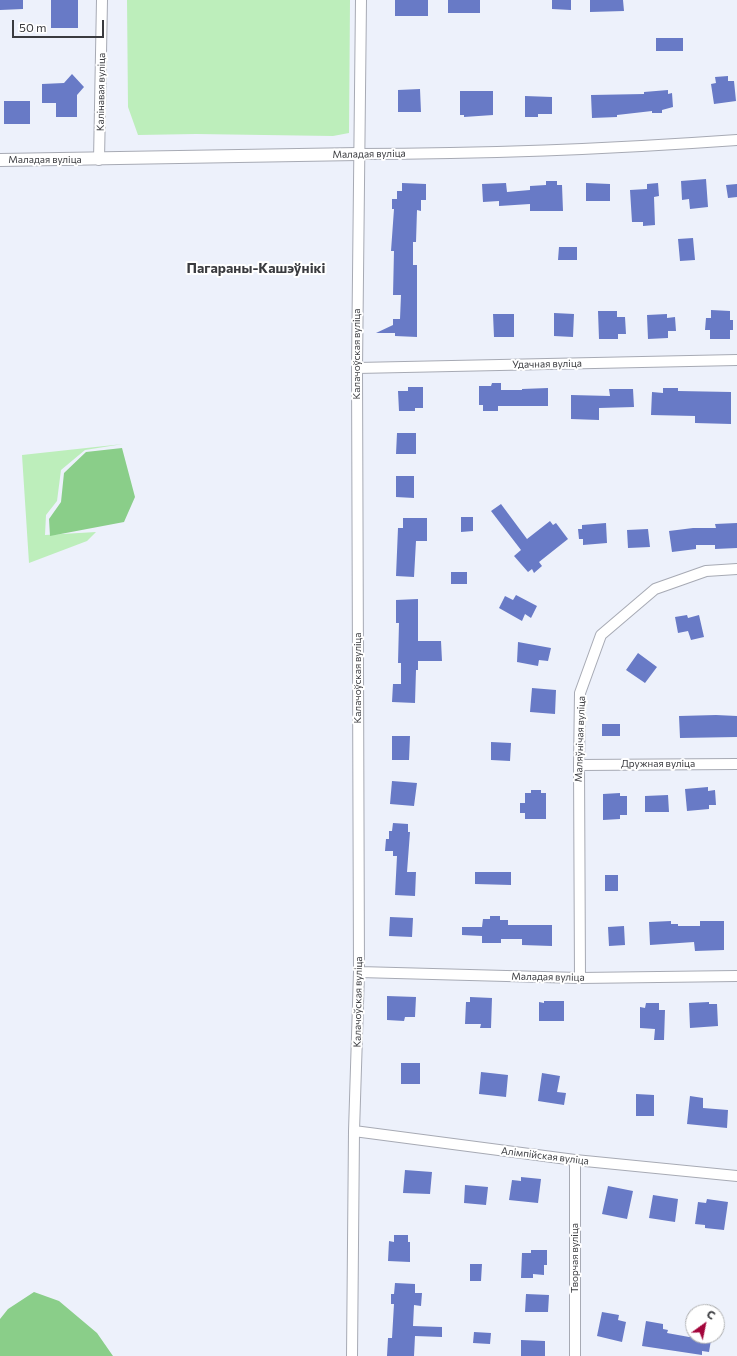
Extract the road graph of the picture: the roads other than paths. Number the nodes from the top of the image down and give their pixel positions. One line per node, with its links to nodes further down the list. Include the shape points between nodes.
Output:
1 (102, 0): 6 (street, Калінавая вуліца)
2 (361, 0): 4 (street, Калачоўская вуліца)
3 (737, 140): 4 (street, Маладая вуліца, via 646,147 472,154)
4 (358, 154): 6 (street, Маладая вуліца); 8 (street, Калачоўская вуліца)
5 (0, 160): 6 (street, Маладая вуліца)
6 (99, 160)
7 (737, 360): 8 (street, Удачная вуліца)
8 (357, 368): 12 (street, Калачоўская вуліца)
9 (737, 569): 11 (street, Маляўнічая вуліца, via 706,571 655,588 601,635 580,693)
10 (737, 764): 11 (street, Дружная вуліца)
11 (579, 765): 14 (street, Маляўнічая вуліца)
12 (359, 972): 14 (street, Маладая вуліца); 15 (street, Калачоўская вуліца)
13 (737, 976): 14 (street, Маладая вуліца)
14 (580, 978)
15 (354, 1131): 16 (street, Алімпійская вуліца); 18 (street, Калачоўская вуліца)
16 (575, 1160): 17 (street, Алімпійская вуліца); 19 (street, Творчая вуліца)
17 (737, 1176)
18 (352, 1356)
19 (575, 1356)

